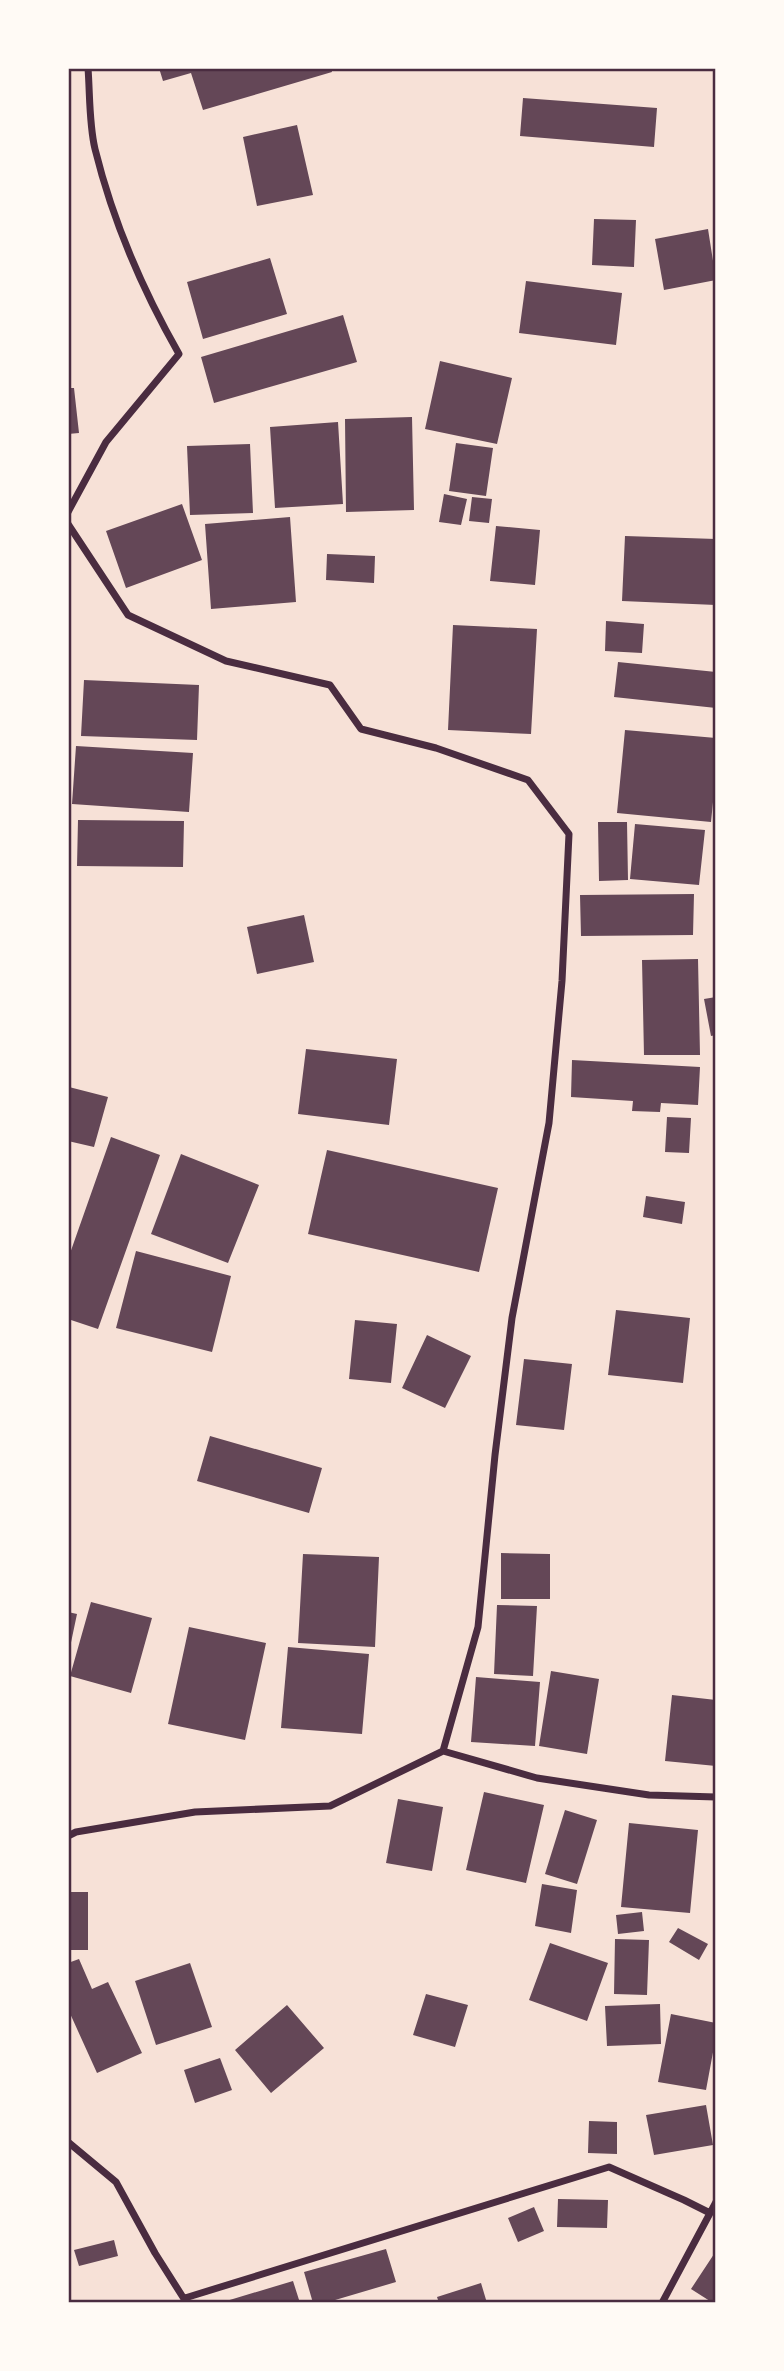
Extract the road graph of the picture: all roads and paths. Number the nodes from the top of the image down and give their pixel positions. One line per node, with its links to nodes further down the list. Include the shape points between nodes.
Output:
1 (88, 68): 2 (street, via 95,147 120,232 150,303 179,354 106,442)
2 (68, 513)
3 (68, 524): 4 (street, via 128,615 226,661 330,685 360,729 436,748 527,780 569,834 550,1123 512,1318 478,1627)
4 (443, 1751): 5 (street, via 537,1778 649,1795); 6 (street, via 330,1806 195,1812)
5 (716, 1797)
6 (71, 1834)
7 (68, 2142): 10 (street, via 116,2182)
8 (716, 2202): 9 (street)
9 (710, 2213): 10 (street, via 609,2167); 11 (street)
10 (185, 2301)
11 (662, 2303)

